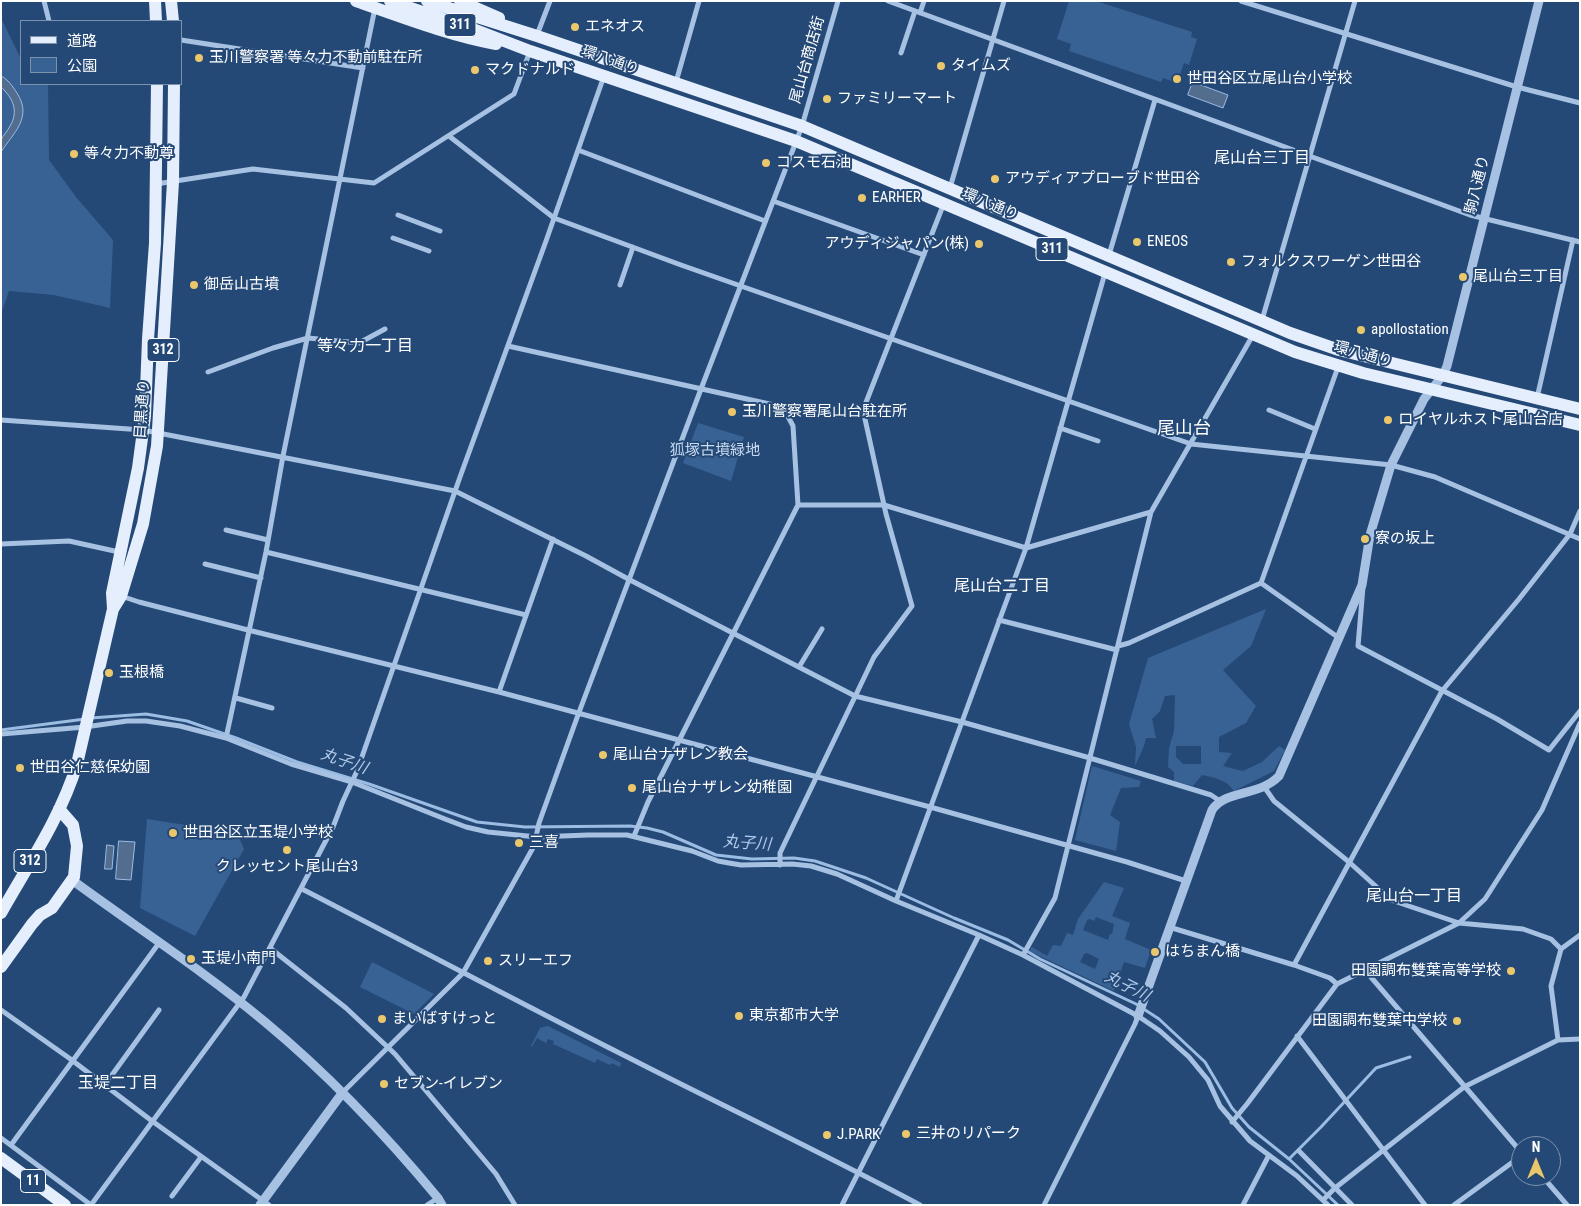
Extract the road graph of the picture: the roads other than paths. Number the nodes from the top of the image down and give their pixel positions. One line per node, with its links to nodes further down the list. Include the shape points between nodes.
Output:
1 (44, 1): 19 (street)
2 (156, 1): 20 (main road)
3 (172, 1): 21 (main road)
4 (356, 1): 17 (main road)
5 (390, 1): 26 (main road, 環八通り / 311)
6 (427, 1): 23 (main road, 環八通り / 311)
7 (460, 1): 23 (main road)
8 (550, 1): 23 (street)
9 (699, 1): 30 (street)
10 (838, 1): 36 (street, 尾山台商店街)
11 (888, 1): 18 (street)
12 (924, 1): 18 (street)
13 (1004, 1): 24 (street)
14 (1241, 1): 22 (street)
15 (1355, 1): 22 (street)
16 (1539, 1): 33 (street, 駒八通り)
17 (376, 8): 26 (main road, via 469,39); 28 (street)
18 (917, 12): 24 (street); 27 (street)
19 (49, 20)
20 (156, 20)
21 (173, 20)
22 (1346, 34): 33 (street); 40 (street)
23 (536, 36): 30 (main road, 環八通り / 311)
24 (993, 39): 34 (street); 44 (street)
25 (182, 40): 28 (street)
26 (530, 51): 29 (main road, 環八通り / 311); 37 (street, via 514,94)
27 (901, 53)
28 (363, 68): 41 (street)
29 (604, 76): 38 (main road, 環八通り / 311); 39 (street)
30 (676, 82): 36 (main road, 環八通り / 311)
31 (157, 85): 43 (main road, 目黒通り / 312)
32 (174, 85): 42 (main road, 目黒通り / 312)
33 (1517, 87): 35 (street); 49 (street, 駒八通り)
34 (1156, 100): 40 (street); 58 (street)
35 (1580, 103)
36 (802, 126): 38 (street, 尾山台商店街); 44 (main road, 環八通り / 311)
37 (449, 136): 41 (street, via 376,182); 48 (street)
38 (796, 140): 45 (street, 尾山台商店街); 46 (main road, 環八通り / 311)
39 (578, 150): 48 (street); 50 (street)
40 (1309, 157): 49 (street); 62 (street)
41 (340, 180): 42 (street, via 252,169); 65 (street)
42 (173, 182): 43 (street); 82 (main road, 目黒通り / 312)
43 (156, 184): 81 (main road, 目黒通り / 312)
44 (950, 188): 58 (main road, 環八通り / 311)
45 (773, 201): 50 (street, 尾山台商店街); 57 (street)
46 (944, 203): 57 (street); 59 (main road, 環八通り / 311)
47 (398, 215): 51 (street)
48 (554, 218): 55 (street); 67 (street)
49 (1484, 219): 53 (street); 70 (street, 駒八通り)
50 (765, 221): 61 (street, 尾山台商店街)
51 (440, 231)
52 (393, 238): 56 (street)
53 (1573, 240): 54 (street); 73 (street)
54 (1580, 242)
55 (633, 247): 60 (street); 61 (street)
56 (429, 251)
57 (924, 255): 66 (street)
58 (1109, 256): 62 (main road, 環八通り / 311)
59 (1105, 272): 64 (main road, 環八通り / 311); 74 (street)
60 (620, 285)
61 (741, 285): 66 (street); 71 (street, 尾山台商店街)
62 (1262, 321): 70 (main road, 環八通り / 311, via 1339,350)
63 (385, 329): 65 (street, via 358,343)
64 (1253, 335): 68 (main road, 環八通り / 311); 84 (street)
65 (308, 338): 69 (street); 86 (street)
66 (891, 338): 74 (street); 90 (street, via 863,410)
67 (508, 346): 71 (street); 88 (street)
68 (1338, 366): 72 (main road, 環八通り / 311); 80 (street)
69 (208, 372)
70 (1443, 376): 72 (street); 73 (main road, 環八通り / 311)
71 (701, 389): 89 (street, via 783,407 793,426); 105 (street, 尾山台商店街)
72 (1431, 390): 78 (main road, 環八通り / 311); 87 (street)
73 (1537, 398): 75 (main road, 環八通り / 311)
74 (1068, 400): 79 (street); 84 (street)
75 (1580, 409)
76 (1269, 410): 80 (street)
77 (1, 420): 81 (street)
78 (1580, 426)
79 (1060, 428): 83 (street); 99 (street)
80 (1315, 429): 85 (street)
81 (143, 430): 82 (street); 100 (main road, 目黒通り / 312)
82 (159, 433): 86 (street); 108 (main road, 目黒通り / 312, via 143,524)
83 (1098, 441)
84 (1191, 444): 85 (street); 92 (street)
85 (1306, 455): 87 (street); 106 (street)
86 (283, 456): 88 (street); 97 (street)
87 (1391, 465): 94 (street, via 1435,477); 104 (street, via 1370,535)
88 (456, 491): 95 (street); 107 (street)
89 (798, 505): 90 (street); 114 (street)
90 (884, 505): 99 (street); 121 (street, via 912,606 874,657)
91 (1580, 511): 94 (street)
92 (1151, 512): 99 (street); 116 (street)
93 (226, 530): 97 (street)
94 (1570, 534): 96 (street); 119 (street)
95 (552, 539): 105 (street); 110 (street)
96 (1580, 539)
97 (268, 540): 101 (street)
98 (1, 544): 100 (street, via 69,541)
99 (1026, 548): 111 (street)
100 (121, 552): 109 (main road, 目黒通り / 312, via 112,594)
101 (266, 552): 103 (street); 107 (street)
102 (205, 564): 103 (street)
103 (261, 578): 113 (street)
104 (1364, 578): 115 (street); 119 (street, via 1358,646)
105 (630, 580): 114 (street); 125 (street, 尾山台商店街)
106 (1261, 583): 115 (street); 116 (street)
107 (420, 590): 110 (street); 117 (street)
108 (121, 596): 109 (main road, 目黒通り / 312); 113 (street)
109 (113, 609): 126 (main road, 目黒通り / 312)
110 (526, 615): 120 (street)
111 (1000, 620): 116 (street); 127 (street)
112 (822, 629): 118 (street)
113 (250, 631): 117 (street); 122 (street)
114 (734, 633): 118 (street); 131 (street)
115 (1339, 638): 135 (street, via 1284,767 1274,782)
116 (1117, 648): 132 (street)
117 (394, 666): 120 (street); 134 (street)
118 (799, 667): 121 (street)
119 (1442, 690): 124 (street, via 1549,750); 142 (street)
120 (499, 692): 125 (street)
121 (855, 696): 127 (street); 133 (street)
122 (236, 698): 123 (street); 130 (street)
123 (272, 708)
124 (1580, 711)
125 (578, 714): 131 (street); 139 (street, 尾山台商店街)
126 (87, 720): 129 (street); 130 (street, via 146,721); 138 (main road, 目黒通り / 312, via 74,774)
127 (962, 722): 132 (street); 137 (street)
128 (1580, 723): 149 (street, via 1542,810 1486,899)
129 (1, 734)
130 (227, 737): 134 (street, via 291,764)
131 (679, 741): 133 (street); 140 (street)
132 (1090, 758): 136 (street, via 1211,795); 141 (street)
133 (816, 777): 137 (street); 143 (street, via 780,853)
134 (352, 781): 139 (street, via 466,826 488,832); 146 (street, via 334,827)
135 (1265, 788): 136 (street); 142 (street, via 1274,801)
136 (1220, 801): 145 (street, via 1212,810)
137 (930, 807): 141 (street); 147 (street)
138 (59, 809): 144 (main road, via 73,826 77,846); 148 (main road, 目黒通り / 312)
139 (537, 835): 140 (street); 160 (street, 尾山台商店街, via 534,846)
140 (634, 836): 143 (street, via 723,862 741,865)
141 (1068, 845): 145 (street); 156 (street, via 1055,898)
142 (1349, 862): 149 (street, via 1391,900); 157 (street)
143 (780, 863): 147 (street, via 812,866)
144 (72, 880): 153 (street); 158 (main road, via 52,908 32,924)
145 (1186, 880): 150 (street)
146 (302, 889): 154 (street); 160 (street)
147 (896, 899): 151 (street)
148 (1, 913)
149 (1459, 923): 155 (street, via 1523,929 1551,939); 159 (street)
150 (1169, 926): 157 (street); 165 (street)
151 (979, 934): 156 (street); 185 (street)
152 (1580, 935): 155 (street)
153 (159, 943): 162 (street); 170 (street)
154 (270, 948): 162 (street); 169 (street, via 346,1008)
155 (1561, 949): 167 (street, via 1551,986)
156 (1024, 954): 165 (street)
157 (1294, 965): 161 (street, via 1330,978)
158 (1, 967)
159 (1364, 969): 161 (street); 172 (street)
160 (463, 974): 169 (street, 尾山台商店街); 185 (street)
161 (1337, 984): 166 (street)
162 (240, 1002): 173 (street); 174 (street)
163 (1, 1010): 170 (street)
164 (159, 1010): 171 (street)
165 (1138, 1015): 175 (street, via 1189,1057 1208,1080); 198 (street)
166 (1297, 1036): 175 (street); 179 (street)
167 (1558, 1040): 168 (street); 172 (street)
168 (1580, 1040)
169 (388, 1048): 173 (street, 尾山台商店街); 195 (street, via 496,1174)
170 (72, 1061): 171 (street); 178 (street)
171 (104, 1086): 174 (street)
172 (1464, 1087): 177 (street); 179 (street)
173 (343, 1092): 189 (street); 190 (street)
174 (152, 1121): 182 (street); 193 (street)
175 (1232, 1122): 181 (street)
176 (1, 1138): 178 (street)
177 (1511, 1141)
178 (11, 1145): 193 (street)
179 (1384, 1149): 187 (street); 201 (street)
180 (1299, 1152): 187 (street)
181 (1269, 1155): 191 (street); 199 (street)
182 (201, 1157): 188 (street); 190 (street)
183 (1, 1158): 192 (main road, 11)
184 (1511, 1163): 202 (street)
185 (858, 1172): 196 (street); 197 (street)
186 (1551, 1186): 203 (street)
187 (1335, 1188): 191 (street); 200 (street)
188 (172, 1196)
189 (440, 1201): 194 (street)
190 (264, 1203)
191 (1325, 1203)
192 (65, 1205)
193 (91, 1205)
194 (427, 1205)
195 (515, 1205)
196 (842, 1205)
197 (920, 1205)
198 (1044, 1205)
199 (1243, 1205)
200 (1352, 1205)
201 (1425, 1205)
202 (1454, 1205)
203 (1567, 1205)

